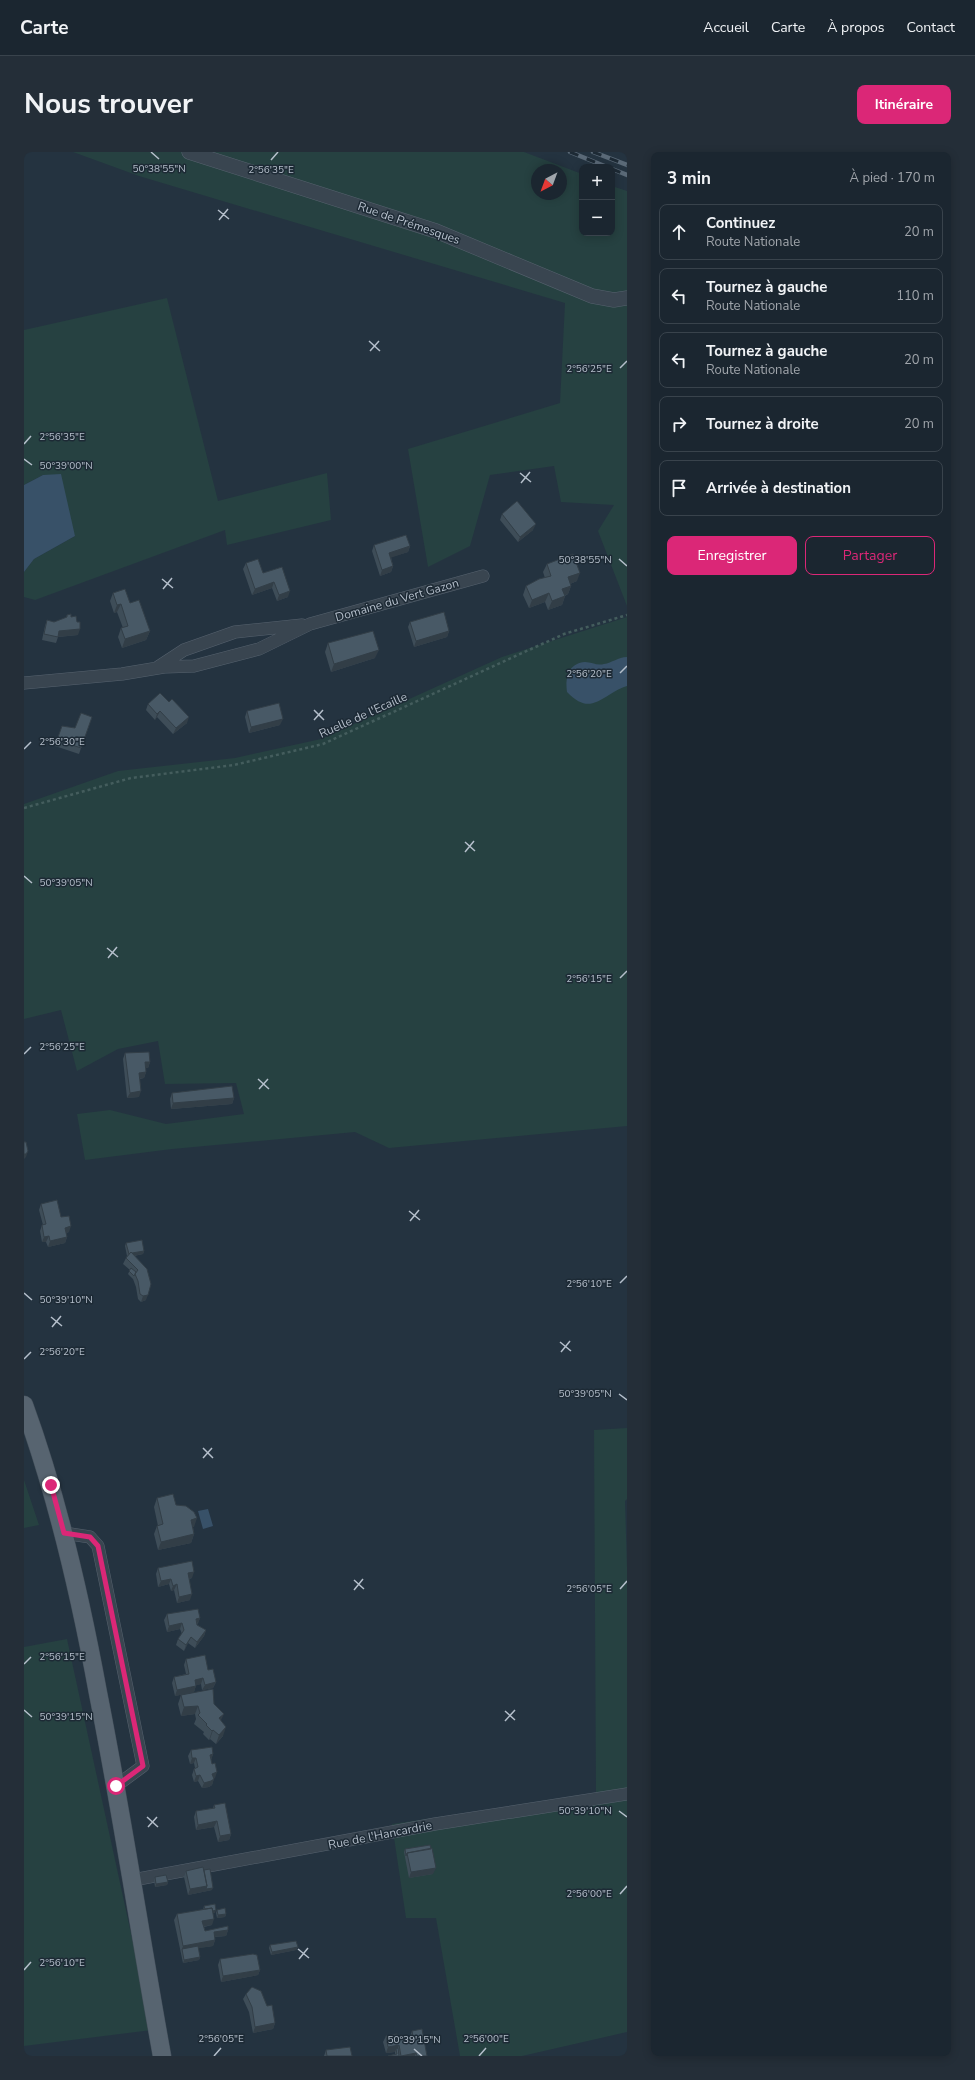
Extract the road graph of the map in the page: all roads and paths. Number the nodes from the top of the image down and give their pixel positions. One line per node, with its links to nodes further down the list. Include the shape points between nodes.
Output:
1 (189, 152): 2 (street, Rue de Prémesques, via 430,229 592,296 614,300)
2 (627, 298)
3 (483, 576): 5 (street, Domaine du Vert Gazon)
4 (627, 615): 8 (path, Ruelle de l'Ecaille, via 564,634 323,744 234,765 131,778)
5 (310, 624): 6 (street, Domaine du Vert Gazon, via 259,649 194,666); 6 (street, Domaine du Vert Gazon, via 235,632 184,650)
6 (156, 668): 7 (street, Domaine du Vert Gazon, via 122,674)
7 (24, 683)
8 (24, 808)
9 (24, 1405): 10 (main road)
10 (64, 1533): 11 (main road, via 87,1634); 11 (street, via 90,1537 97,1543 100,1554 143,1766)
11 (116, 1786): 13 (main road)
12 (627, 1794): 13 (street, Rue de l'Hancardrie, via 435,1824)
13 (133, 1880): 14 (main road)
14 (162, 2056)

